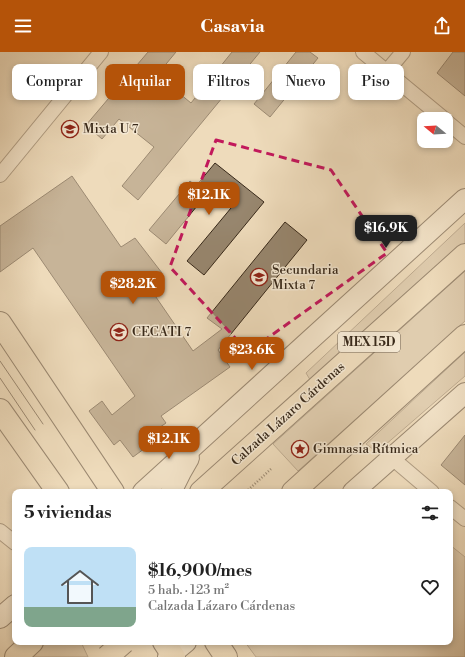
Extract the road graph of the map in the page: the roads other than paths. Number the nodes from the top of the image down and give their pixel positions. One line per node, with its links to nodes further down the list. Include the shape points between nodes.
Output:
1 (363, 52): 4 (street)
2 (403, 52): 5 (street)
3 (93, 56): 10 (street)
4 (377, 64)
5 (393, 64)
6 (404, 86): 7 (street)
7 (435, 112)
8 (453, 127): 9 (street)
9 (465, 137)
10 (0, 175)
11 (465, 199): 17 (main road)
12 (465, 255): 24 (main road, Calzada Lázaro Cárdenas / MEX 15D)
13 (0, 323): 19 (main road)
14 (465, 336): 25 (main road)
15 (465, 393): 18 (main road)
16 (0, 410): 20 (main road)
17 (198, 442): 22 (main road); 23 (main road)
18 (392, 458): 26 (main road); 27 (street)
19 (97, 483): 21 (main road)
20 (56, 489)
21 (107, 489)
22 (146, 489)
23 (172, 489)
24 (204, 489)
25 (296, 489)
26 (356, 489)
27 (428, 489)
28 (453, 510): 29 (street)
29 (465, 520)
30 (0, 531): 31 (street)
31 (12, 541)
32 (12, 608): 34 (main road)
33 (12, 614): 34 (main road)
34 (0, 618)
35 (29, 645): 39 (main road)
36 (121, 645): 41 (main road)
37 (121, 645): 40 (main road, bridge)
38 (218, 645): 42 (main road)
39 (16, 657)
40 (108, 657)
41 (123, 657)
42 (226, 657)

